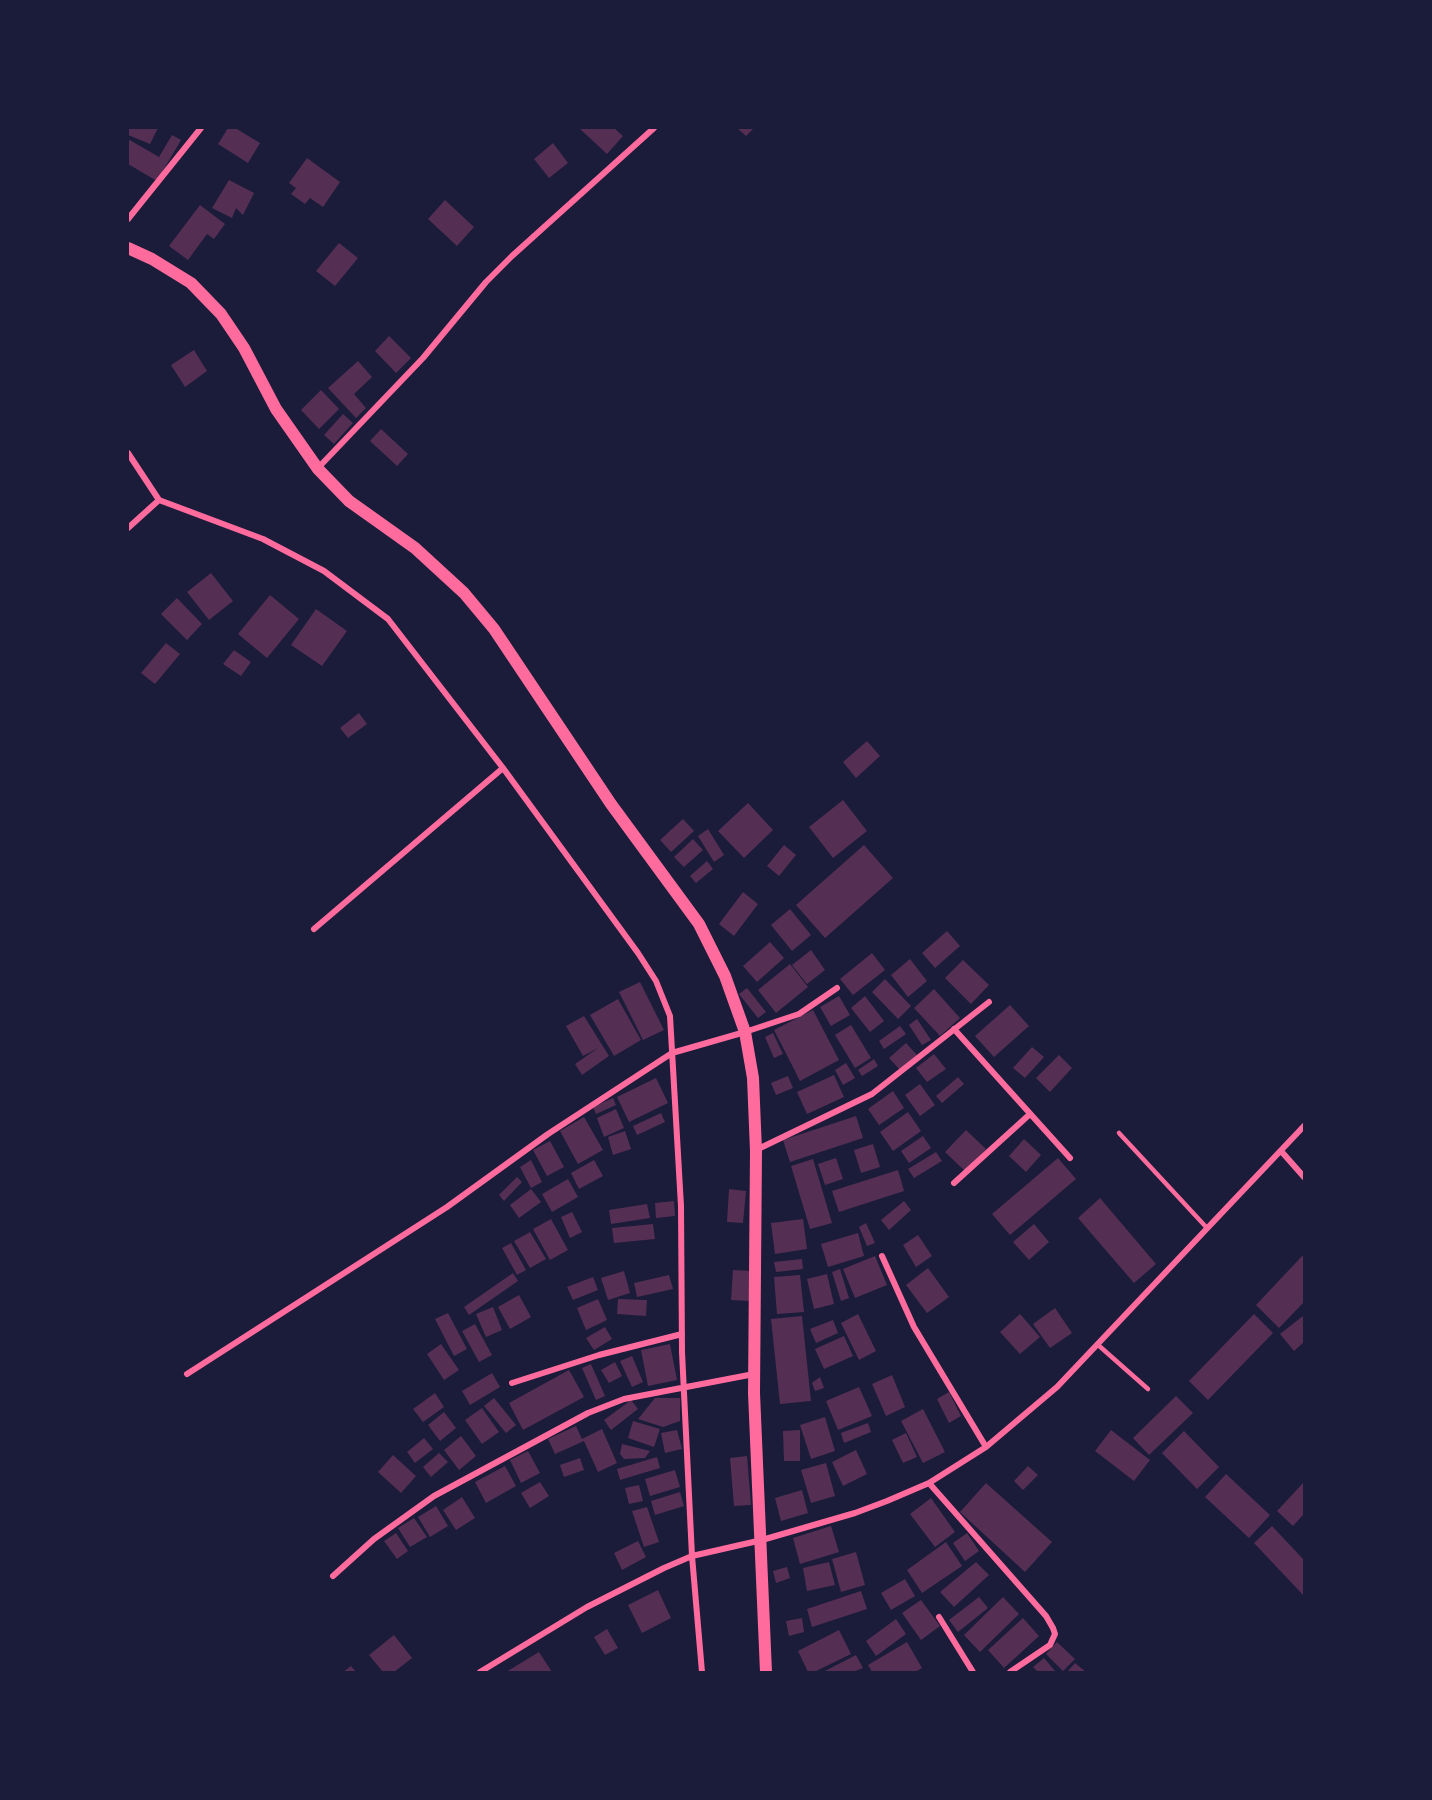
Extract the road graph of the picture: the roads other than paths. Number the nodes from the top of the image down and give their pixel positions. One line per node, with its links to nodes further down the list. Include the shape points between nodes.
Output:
1 (201, 128): 3 (street)
2 (654, 128): 6 (street, via 505,262 423,358)
3 (128, 219)
4 (128, 248): 6 (main road, via 152,258 190,283 221,314 276,409)
5 (128, 453): 7 (street)
6 (318, 469): 14 (main road, via 349,501 415,548 464,593 494,629 611,804 699,924)
7 (159, 500): 8 (street); 9 (street, via 263,539 324,571 388,619)
8 (128, 528)
9 (503, 768): 10 (street); 15 (street, via 656,981 670,1016)
10 (314, 929)
11 (837, 988): 14 (street, via 799,1014)
12 (988, 1002): 13 (street)
13 (954, 1029): 16 (street); 19 (street, via 872,1094)
14 (745, 1032): 15 (street); 19 (main road, via 753,1078)
15 (672, 1053): 26 (street, via 681,1206); 28 (street, via 548,1134 447,1207)
16 (1029, 1114): 21 (street); 23 (street)
17 (1305, 1126): 20 (street)
18 (1119, 1133): 24 (lane)
19 (756, 1151): 29 (main road)
20 (1281, 1151): 22 (street); 24 (street)
21 (1070, 1158)
22 (1305, 1177)
23 (954, 1183)
24 (1207, 1228): 27 (street)
25 (882, 1256): 33 (street, via 914,1327)
26 (682, 1334): 30 (street); 31 (street)
27 (1097, 1344): 32 (lane); 33 (street, via 1057,1387)
28 (187, 1374)
29 (754, 1374): 31 (street); 35 (main road)
30 (512, 1383)
31 (685, 1386): 36 (street); 37 (street, via 624,1399 561,1426 434,1496 374,1539)
32 (1148, 1389)
33 (986, 1447): 34 (street)
34 (929, 1483): 35 (street, via 855,1513); 44 (street, via 1053,1628 1050,1645)
35 (762, 1540): 36 (street); 42 (main road)
36 (692, 1556): 40 (street, via 587,1607); 41 (street)
37 (333, 1576)
38 (939, 1617): 39 (street)
39 (971, 1670): 43 (street)
40 (480, 1672)
41 (702, 1672)
42 (766, 1672)
43 (962, 1672)
44 (1010, 1672)

